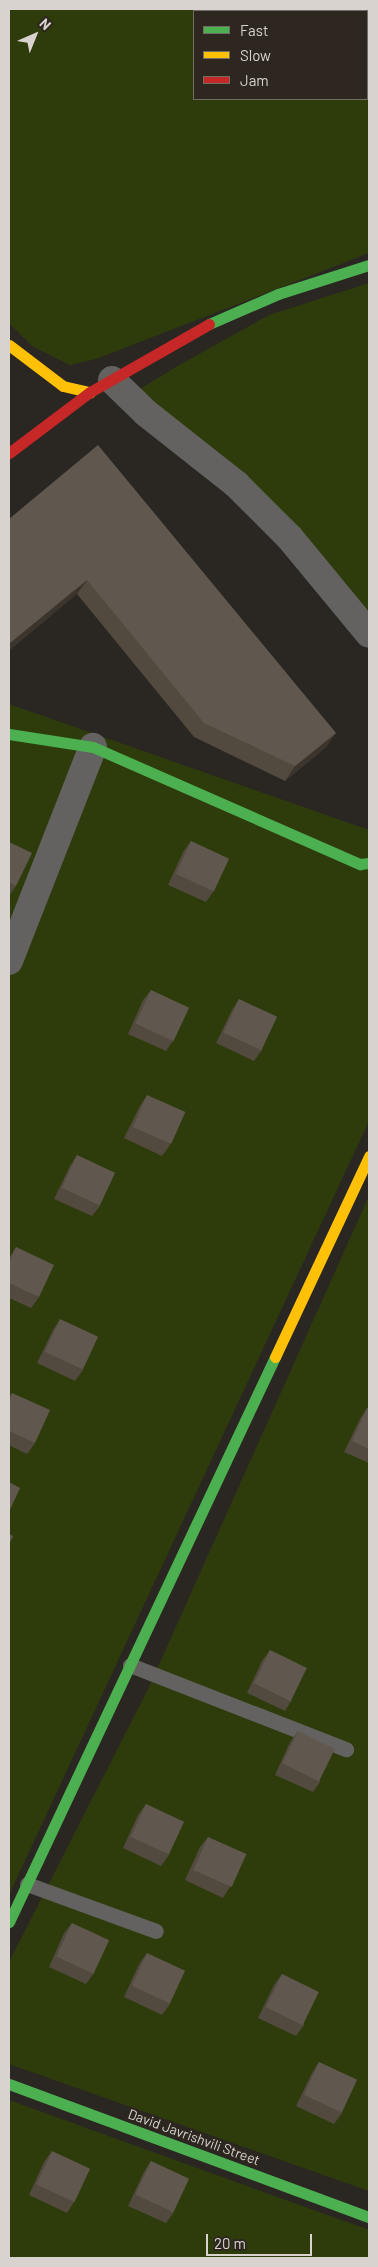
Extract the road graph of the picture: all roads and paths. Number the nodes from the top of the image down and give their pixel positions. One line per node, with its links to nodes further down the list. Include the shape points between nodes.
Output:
1 (369, 265): 3 (street, via 332,274 208,324)
2 (9, 345): 3 (street, via 63,386)
3 (101, 386): 4 (street); 5 (street, via 146,413 236,484 290,538)
4 (9, 453)
5 (369, 634)
6 (9, 734): 7 (street)
7 (93, 747): 8 (street, via 360,864); 9 (street)
8 (369, 863)
9 (9, 961)
10 (369, 1156): 11 (street)
11 (130, 1665): 12 (lane); 13 (street)
12 (346, 1749)
13 (27, 1884): 14 (street); 15 (lane)
14 (9, 1922)
15 (156, 1931)
16 (9, 2084): 17 (street, David Javrishvili Street)
17 (369, 2218)

